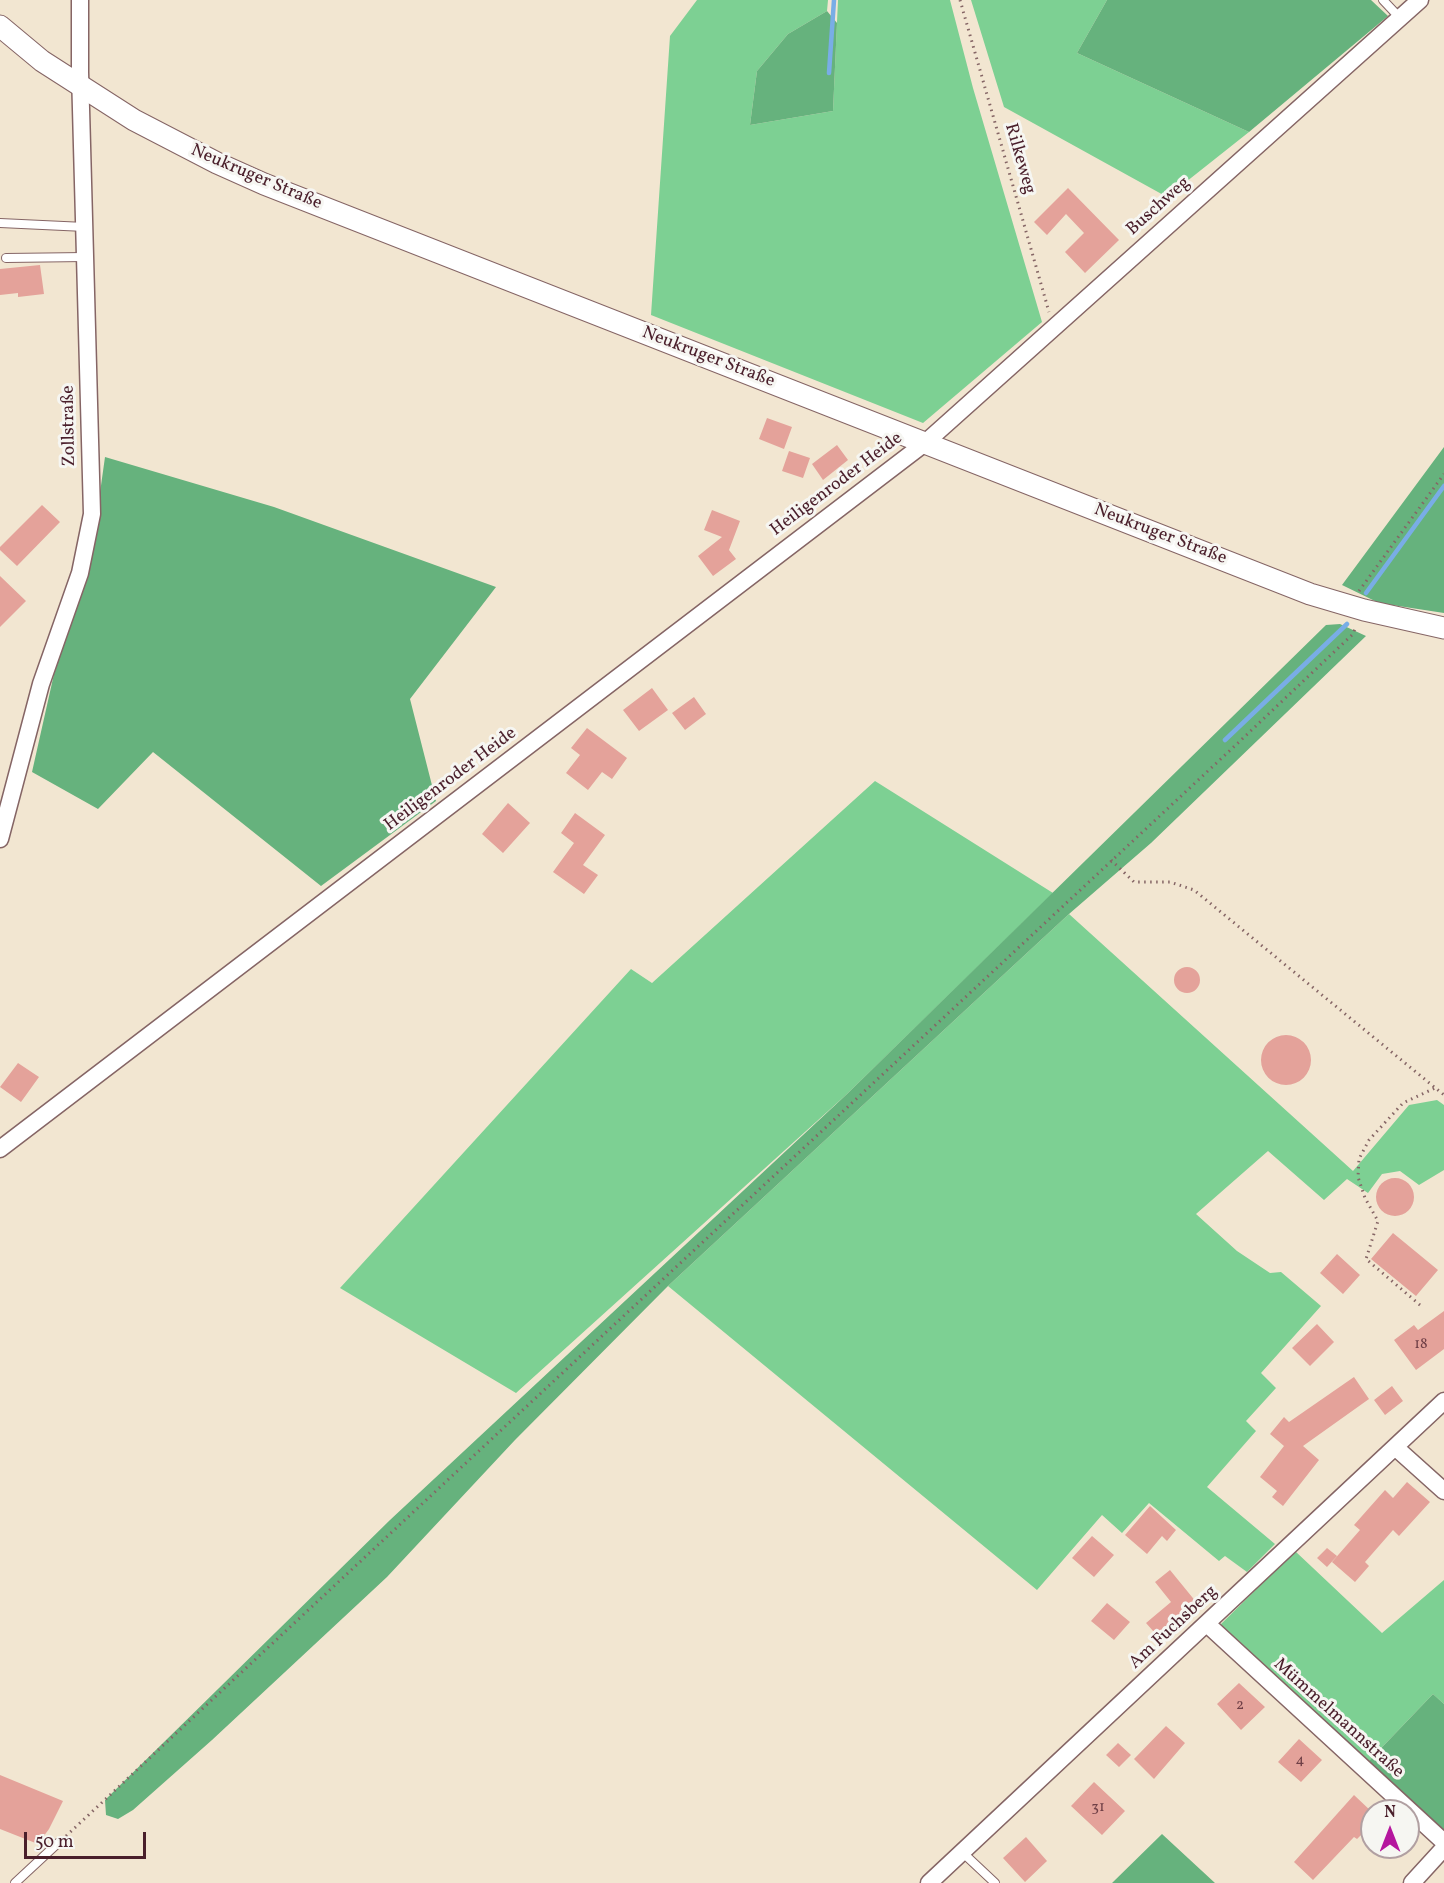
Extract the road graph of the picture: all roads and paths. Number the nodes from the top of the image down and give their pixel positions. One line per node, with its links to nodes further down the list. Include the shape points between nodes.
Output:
1 (80, 0): 7 (street, Zollstraße)
2 (960, 0): 12 (path, Rilkeweg, via 1047,308)
3 (1383, 0): 5 (lane)
4 (1420, 0): 5 (street, Buschweg)
5 (1400, 18): 12 (street, Buschweg)
6 (0, 26): 7 (street, Neukruger Straße)
7 (81, 87): 9 (street, Zollstraße); 13 (street, Neukruger Straße, via 164,136 264,184)
8 (0, 223): 9 (lane)
9 (85, 227): 10 (street, Zollstraße)
10 (85, 257): 11 (lane); 17 (street, Zollstraße, via 92,514 80,573 41,684)
11 (6, 258)
12 (1057, 324): 13 (street, Buschweg)
13 (925, 443): 15 (street, Neukruger Straße, via 1277,581); 21 (street, Heiligenroder Heide)
14 (1444, 474): 15 (path)
15 (1356, 608): 16 (street, Neukruger Straße); 18 (path, via 1353,634)
16 (1438, 629)
17 (0, 839)
18 (1111, 860): 19 (path, via 1134,882 1170,882 1194,890); 28 (path)
19 (1435, 1088): 20 (path); 22 (path, via 1403,1103 1369,1140 1359,1159 1358,1177 1378,1221 1366,1259)
20 (1444, 1095)
21 (0, 1149)
22 (1420, 1305)
23 (1444, 1401): 24 (street, Am Fuchsberg)
24 (1395, 1447): 25 (street); 26 (street, Am Fuchsberg)
25 (1444, 1491)
26 (1207, 1624): 27 (street, Mümmelmannstraße); 30 (street, Am Fuchsberg)
27 (1444, 1842)
28 (58, 1843): 31 (lane)
29 (1444, 1848): 34 (street)
30 (962, 1852): 32 (street, Am Fuchsberg); 33 (lane)
31 (15, 1883)
32 (929, 1883)
33 (995, 1883)
34 (1412, 1883)

